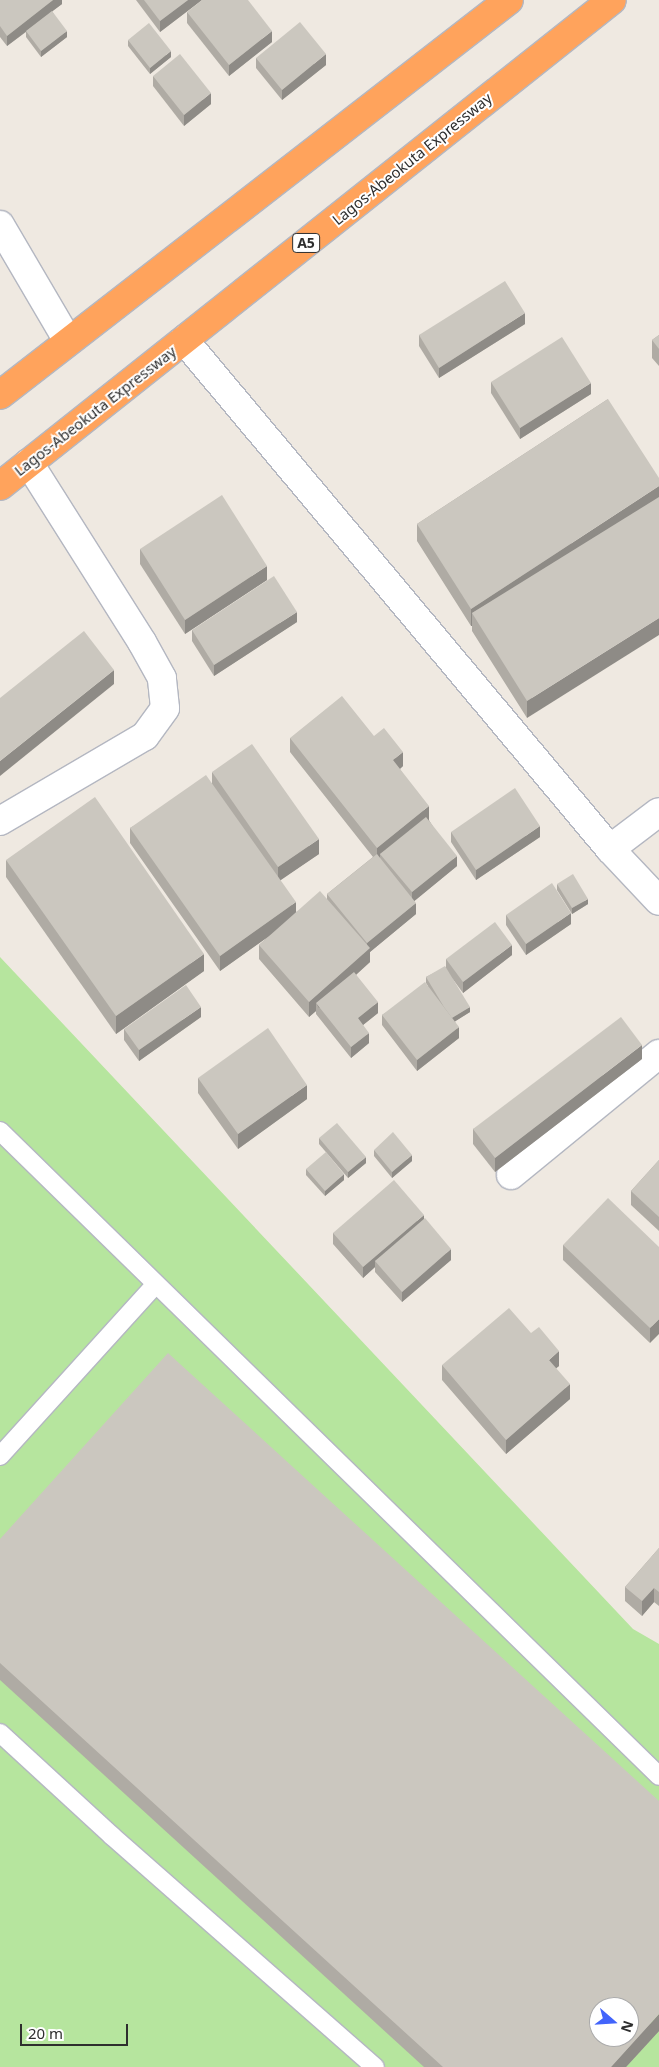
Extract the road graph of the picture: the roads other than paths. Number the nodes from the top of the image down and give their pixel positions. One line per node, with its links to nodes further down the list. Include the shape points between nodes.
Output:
1 (509, 0): 5 (highway)
2 (612, 0): 4 (highway, Lagos-Abeokuta Expressway / A5)
3 (0, 225): 5 (street)
4 (184, 340): 7 (highway, Lagos-Abeokuta Expressway / A5); 11 (street)
5 (68, 341): 6 (highway)
6 (0, 395)
7 (29, 463): 8 (highway, Lagos-Abeokuta Expressway / A5); 10 (street, via 162,678 165,708 145,736)
8 (0, 486)
9 (659, 812): 11 (street)
10 (0, 821)
11 (610, 849): 12 (street)
12 (659, 901)
13 (659, 1054): 15 (street)
14 (0, 1131): 16 (lane)
15 (511, 1175)
16 (156, 1284): 17 (lane); 19 (lane)
17 (0, 1456)
18 (0, 1733): 20 (lane)
19 (659, 1776)
20 (375, 2067)

